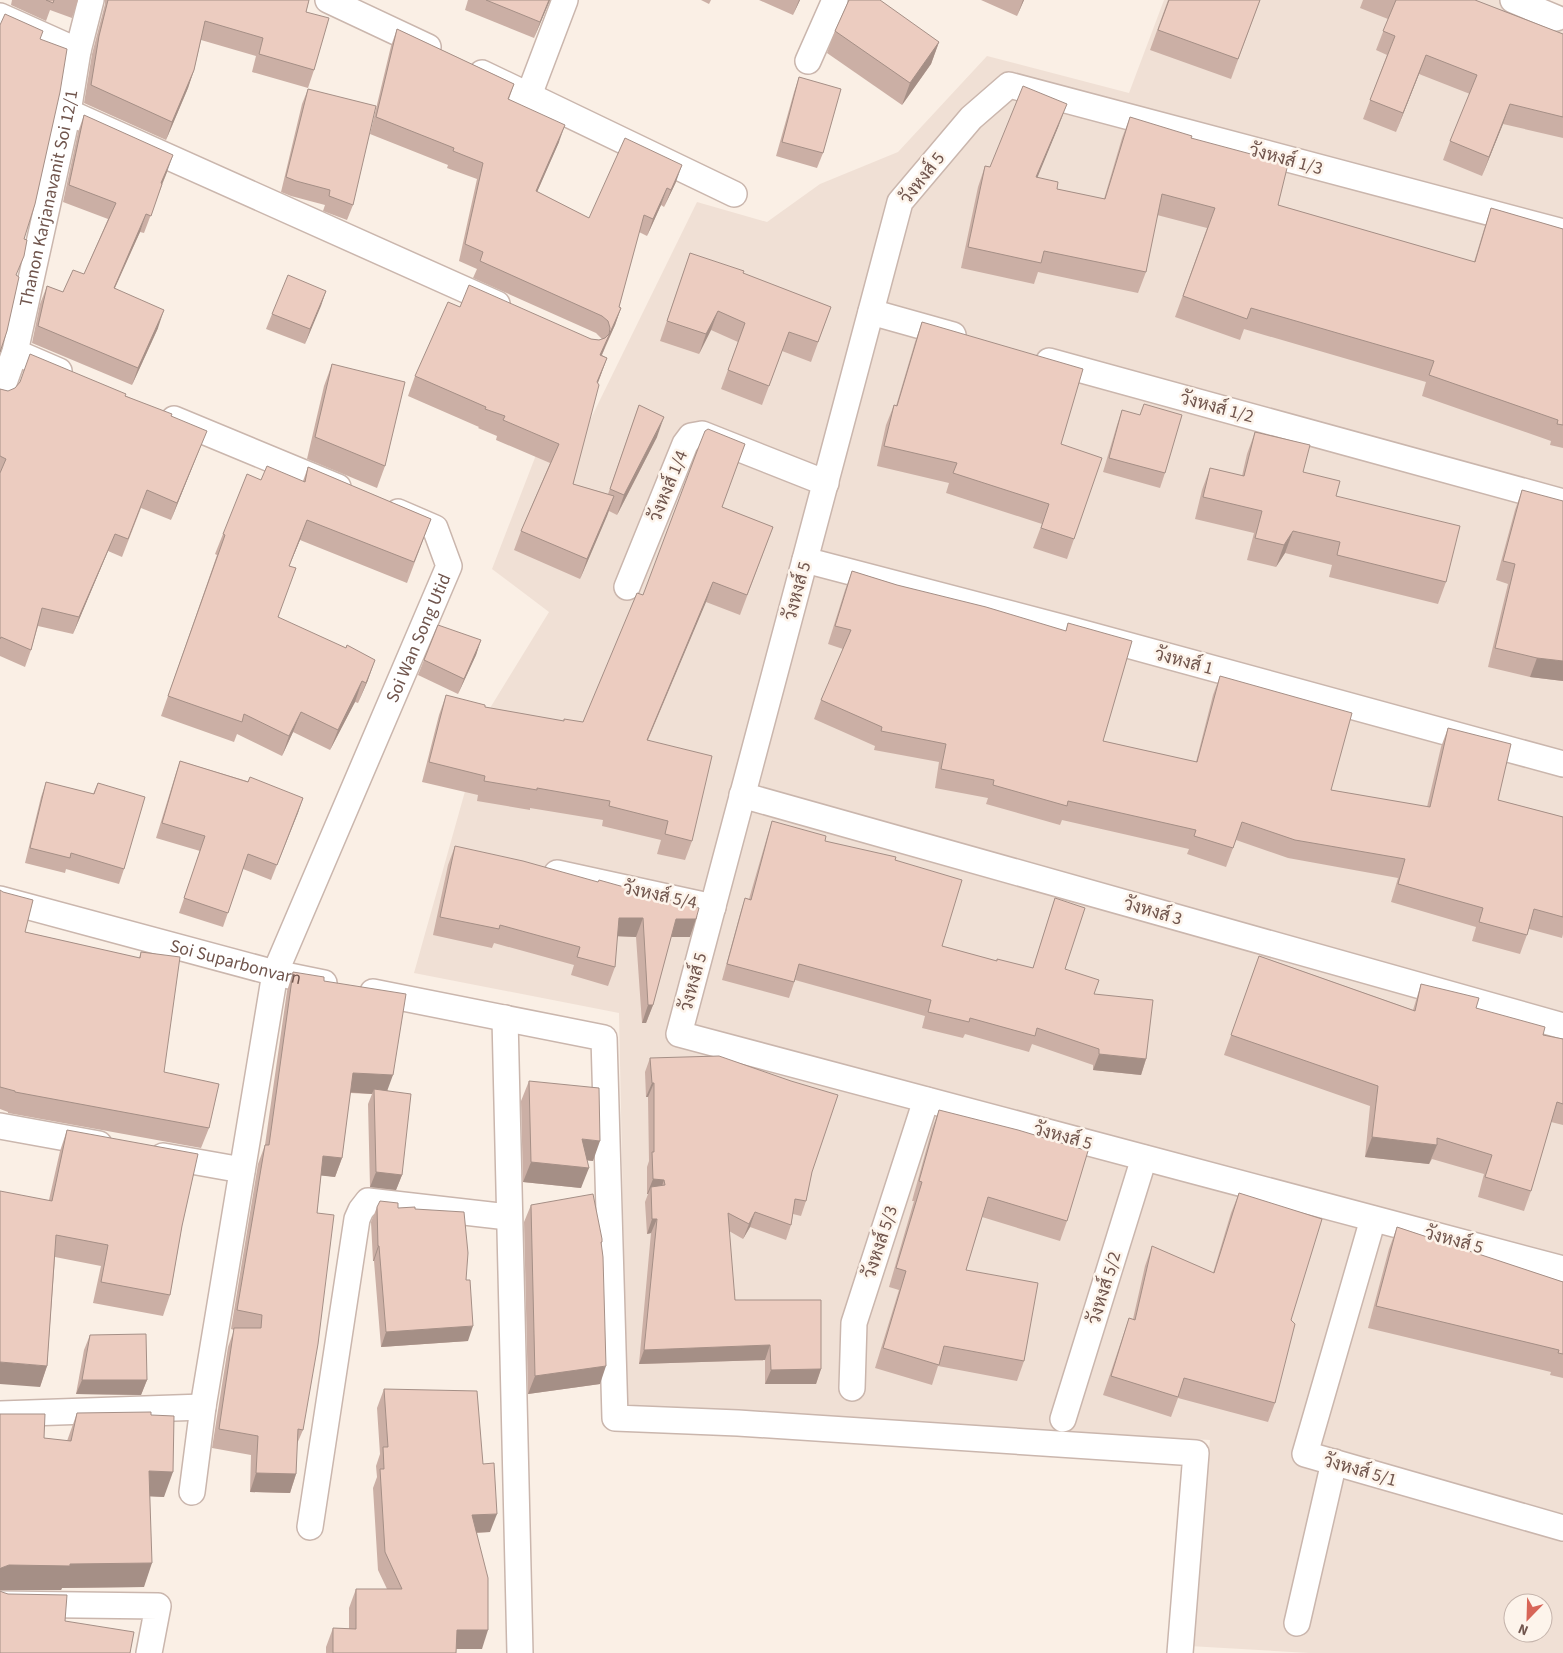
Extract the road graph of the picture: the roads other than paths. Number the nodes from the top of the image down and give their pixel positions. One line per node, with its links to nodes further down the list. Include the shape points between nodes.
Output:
1 (92, 0): 8 (street, Thanon Karjanavanit Soi 12/1)
2 (565, 0): 11 (street)
3 (835, 0): 9 (street)
4 (1513, 0): 7 (street)
5 (341, 3): 11 (street)
6 (0, 16): 8 (street)
7 (1556, 18)
8 (78, 51): 12 (street, Thanon Karjanavanit Soi 12/1)
9 (808, 61)
10 (1009, 85): 14 (street, วังหงส์ 1/3); 15 (street, วังหงส์ 5, via 971,118 900,202)
11 (529, 95): 13 (street)
12 (68, 112): 16 (street); 18 (street, Thanon Karjanavanit Soi 12/1)
13 (734, 194)
14 (1563, 232)
15 (871, 312): 17 (street); 23 (street, วังหงส์ 5)
16 (518, 314)
17 (977, 341)
18 (15, 352): 20 (street); 21 (street, Thanon Karjanavanit Soi 12/1)
19 (1025, 354): 24 (street, วังหงส์ 1/2)
20 (79, 379)
21 (0, 394)
22 (152, 410): 32 (street, Soi Wan Song Utid, via 435,528 449,566)
23 (826, 483): 25 (street, วังหงส์ 5); 26 (street, วังหงส์ 1/4, via 702,434 691,436)
24 (1563, 502)
25 (805, 560): 27 (street, วังหงส์ 1); 28 (street, วังหงส์ 5)
26 (627, 587)
27 (1563, 764)
28 (742, 796): 31 (street, วังหงส์ 5); 34 (street, วังหงส์ 3)
29 (539, 869): 31 (street, วังหงส์ 5/4)
30 (0, 898): 32 (street, Soi Suparbonvarn)
31 (713, 907): 35 (street, วังหงส์ 5, via 679,1034)
32 (275, 973): 33 (street, Soi Suparbonvarn); 38 (street, Soi Wan Song Utid)
33 (505, 1018): 39 (street); 54 (street, Soi Suparbonvarn, via 604,1038 615,1418 1196,1453)
34 (1563, 1026)
35 (926, 1100): 37 (street, วังหงส์ 5); 42 (street, วังหงส์ 5/3, via 854,1323)
36 (0, 1126): 38 (street)
37 (1144, 1158): 40 (street, วังหงส์ 5); 45 (street, วังหงส์ 5/2)
38 (242, 1170): 43 (street, Soi Wan Song Utid)
39 (508, 1217): 48 (street, via 368,1201 361,1210 357,1219); 53 (street)
40 (1373, 1219): 41 (street, วังหงส์ 5); 46 (street, วังหงส์ 5/1, via 1305,1454)
41 (1563, 1269)
42 (852, 1388)
43 (203, 1407): 44 (street); 47 (street, Soi Wan Song Utid)
44 (0, 1414)
45 (1063, 1419)
46 (1334, 1462): 49 (street, วังหงส์ 5/1); 51 (street)
47 (192, 1492)
48 (310, 1527)
49 (1563, 1528)
50 (0, 1604): 52 (street, via 158,1606)
51 (1297, 1623)
52 (149, 1653)
53 (520, 1653)
54 (1180, 1653)

